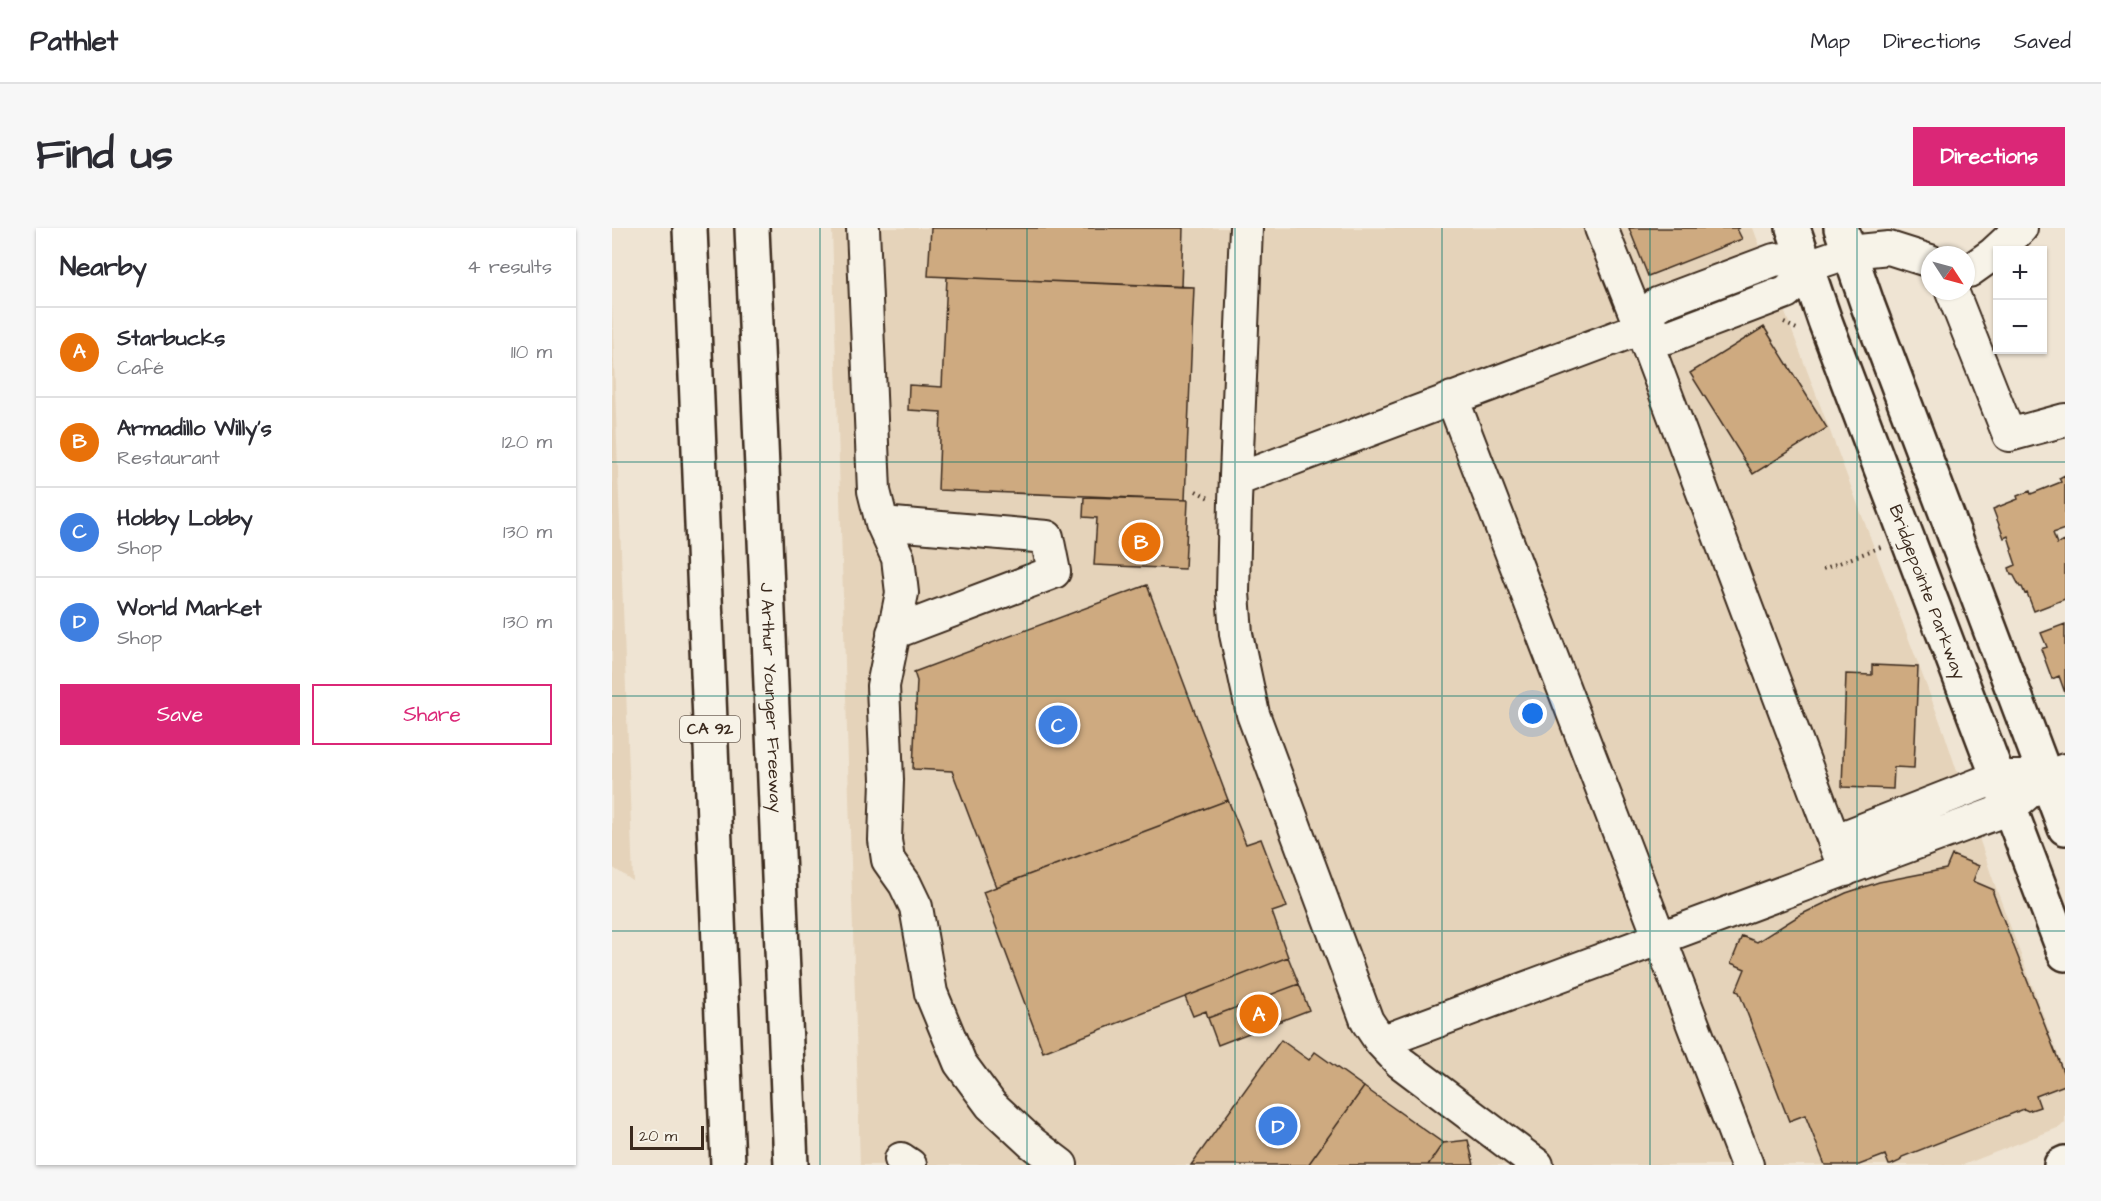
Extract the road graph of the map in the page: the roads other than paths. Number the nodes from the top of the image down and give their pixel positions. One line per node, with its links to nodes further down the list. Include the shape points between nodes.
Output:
1 (684, 228): 14 (main road)
2 (690, 228): 14 (main road, CA 92)
3 (752, 228): 17 (main road, J Arthur Younger Freeway)
4 (766, 228): 17 (main road)
5 (863, 228): 21 (lane, via 874,491)
6 (1246, 228): 20 (lane)
7 (1601, 228): 16 (lane)
8 (1793, 228): 12 (main road, Bridgepointe Parkway)
9 (2021, 228): 13 (lane)
10 (1845, 240): 11 (lane); 12 (lane); 23 (main road)
11 (1921, 258)
12 (1805, 267): 16 (lane, via 1786,258 1774,260 1657,304); 24 (main road, Bridgepointe Parkway)
13 (1975, 267)
14 (692, 293): 33 (main road, CA 92)
15 (1956, 300): 19 (lane, via 2009,435)
16 (1641, 328): 18 (lane); 27 (lane)
17 (758, 376): 34 (main road, J Arthur Younger Freeway)
18 (1452, 398): 20 (lane); 29 (lane)
19 (2065, 420)
20 (1236, 480): 31 (lane, via 1233,593 1236,634 1253,714 1367,1021)
21 (882, 523): 22 (lane, via 898,558 902,592); 22 (lane, via 1047,537 1054,572)
22 (893, 633): 35 (lane, via 883,686 888,860 916,907 931,993 960,1063 991,1105)
23 (2055, 773): 24 (lane); 25 (lane); 26 (main road)
24 (1998, 777): 25 (main road, Bridgepointe Parkway); 27 (lane)
25 (2010, 808): 28 (lane); 30 (main road, Bridgepointe Parkway)
26 (2065, 828)
27 (1834, 840): 28 (lane)
28 (1845, 870): 29 (lane)
29 (1660, 939): 31 (lane); 37 (lane)
30 (2065, 954)
31 (1381, 1042): 36 (lane, via 1400,1062)
32 (2065, 1163): 38 (main road)
33 (728, 1165)
34 (791, 1165)
35 (1061, 1165)
36 (1537, 1165)
37 (1747, 1165)
38 (2061, 1165)

